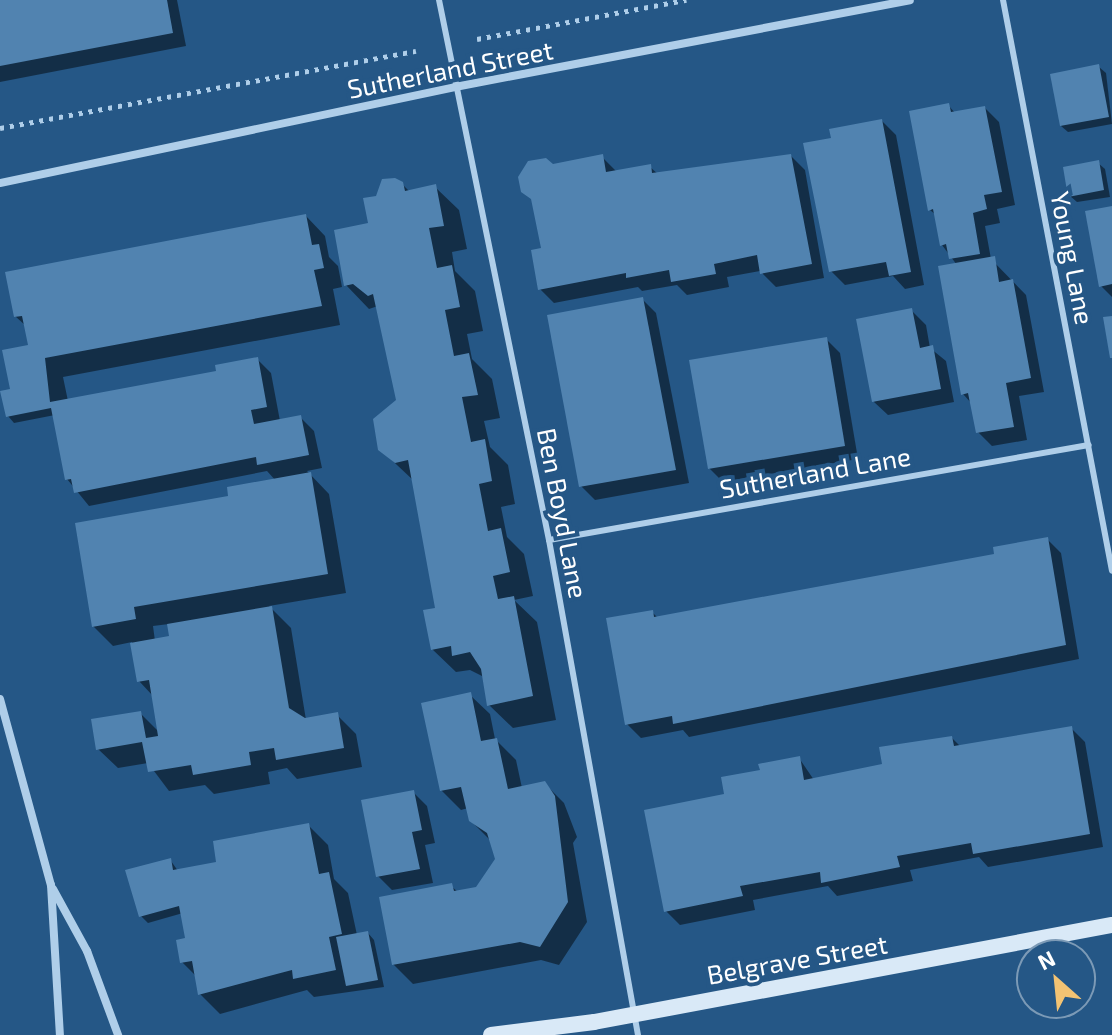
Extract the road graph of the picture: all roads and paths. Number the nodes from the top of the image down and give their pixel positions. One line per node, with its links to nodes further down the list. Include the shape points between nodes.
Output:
1 (439, 0): 7 (lane, Ben Boyd Lane)
2 (686, 0): 5 (path)
3 (910, 0): 7 (street, Sutherland Street)
4 (1003, 0): 10 (lane, Young Lane)
5 (486, 38)
6 (383, 56): 8 (path)
7 (455, 87): 9 (street, Sutherland Street); 11 (lane, Ben Boyd Lane)
8 (0, 128)
9 (0, 183)
10 (1089, 445): 11 (lane, Sutherland Lane); 12 (lane, Young Lane)
11 (549, 540): 16 (lane, Ben Boyd Lane)
12 (1112, 571)
13 (0, 699): 14 (street)
14 (51, 885): 18 (street); 19 (street, via 87,951)
15 (1112, 925): 16 (main road, Belgrave Street)
16 (634, 1013): 17 (main road, Belgrave Street); 22 (lane, Ben Boyd Lane)
17 (594, 1022): 20 (main road, Belgrave Street); 21 (main road)
18 (60, 1035)
19 (118, 1035)
20 (491, 1035)
21 (552, 1035)
22 (638, 1035)

